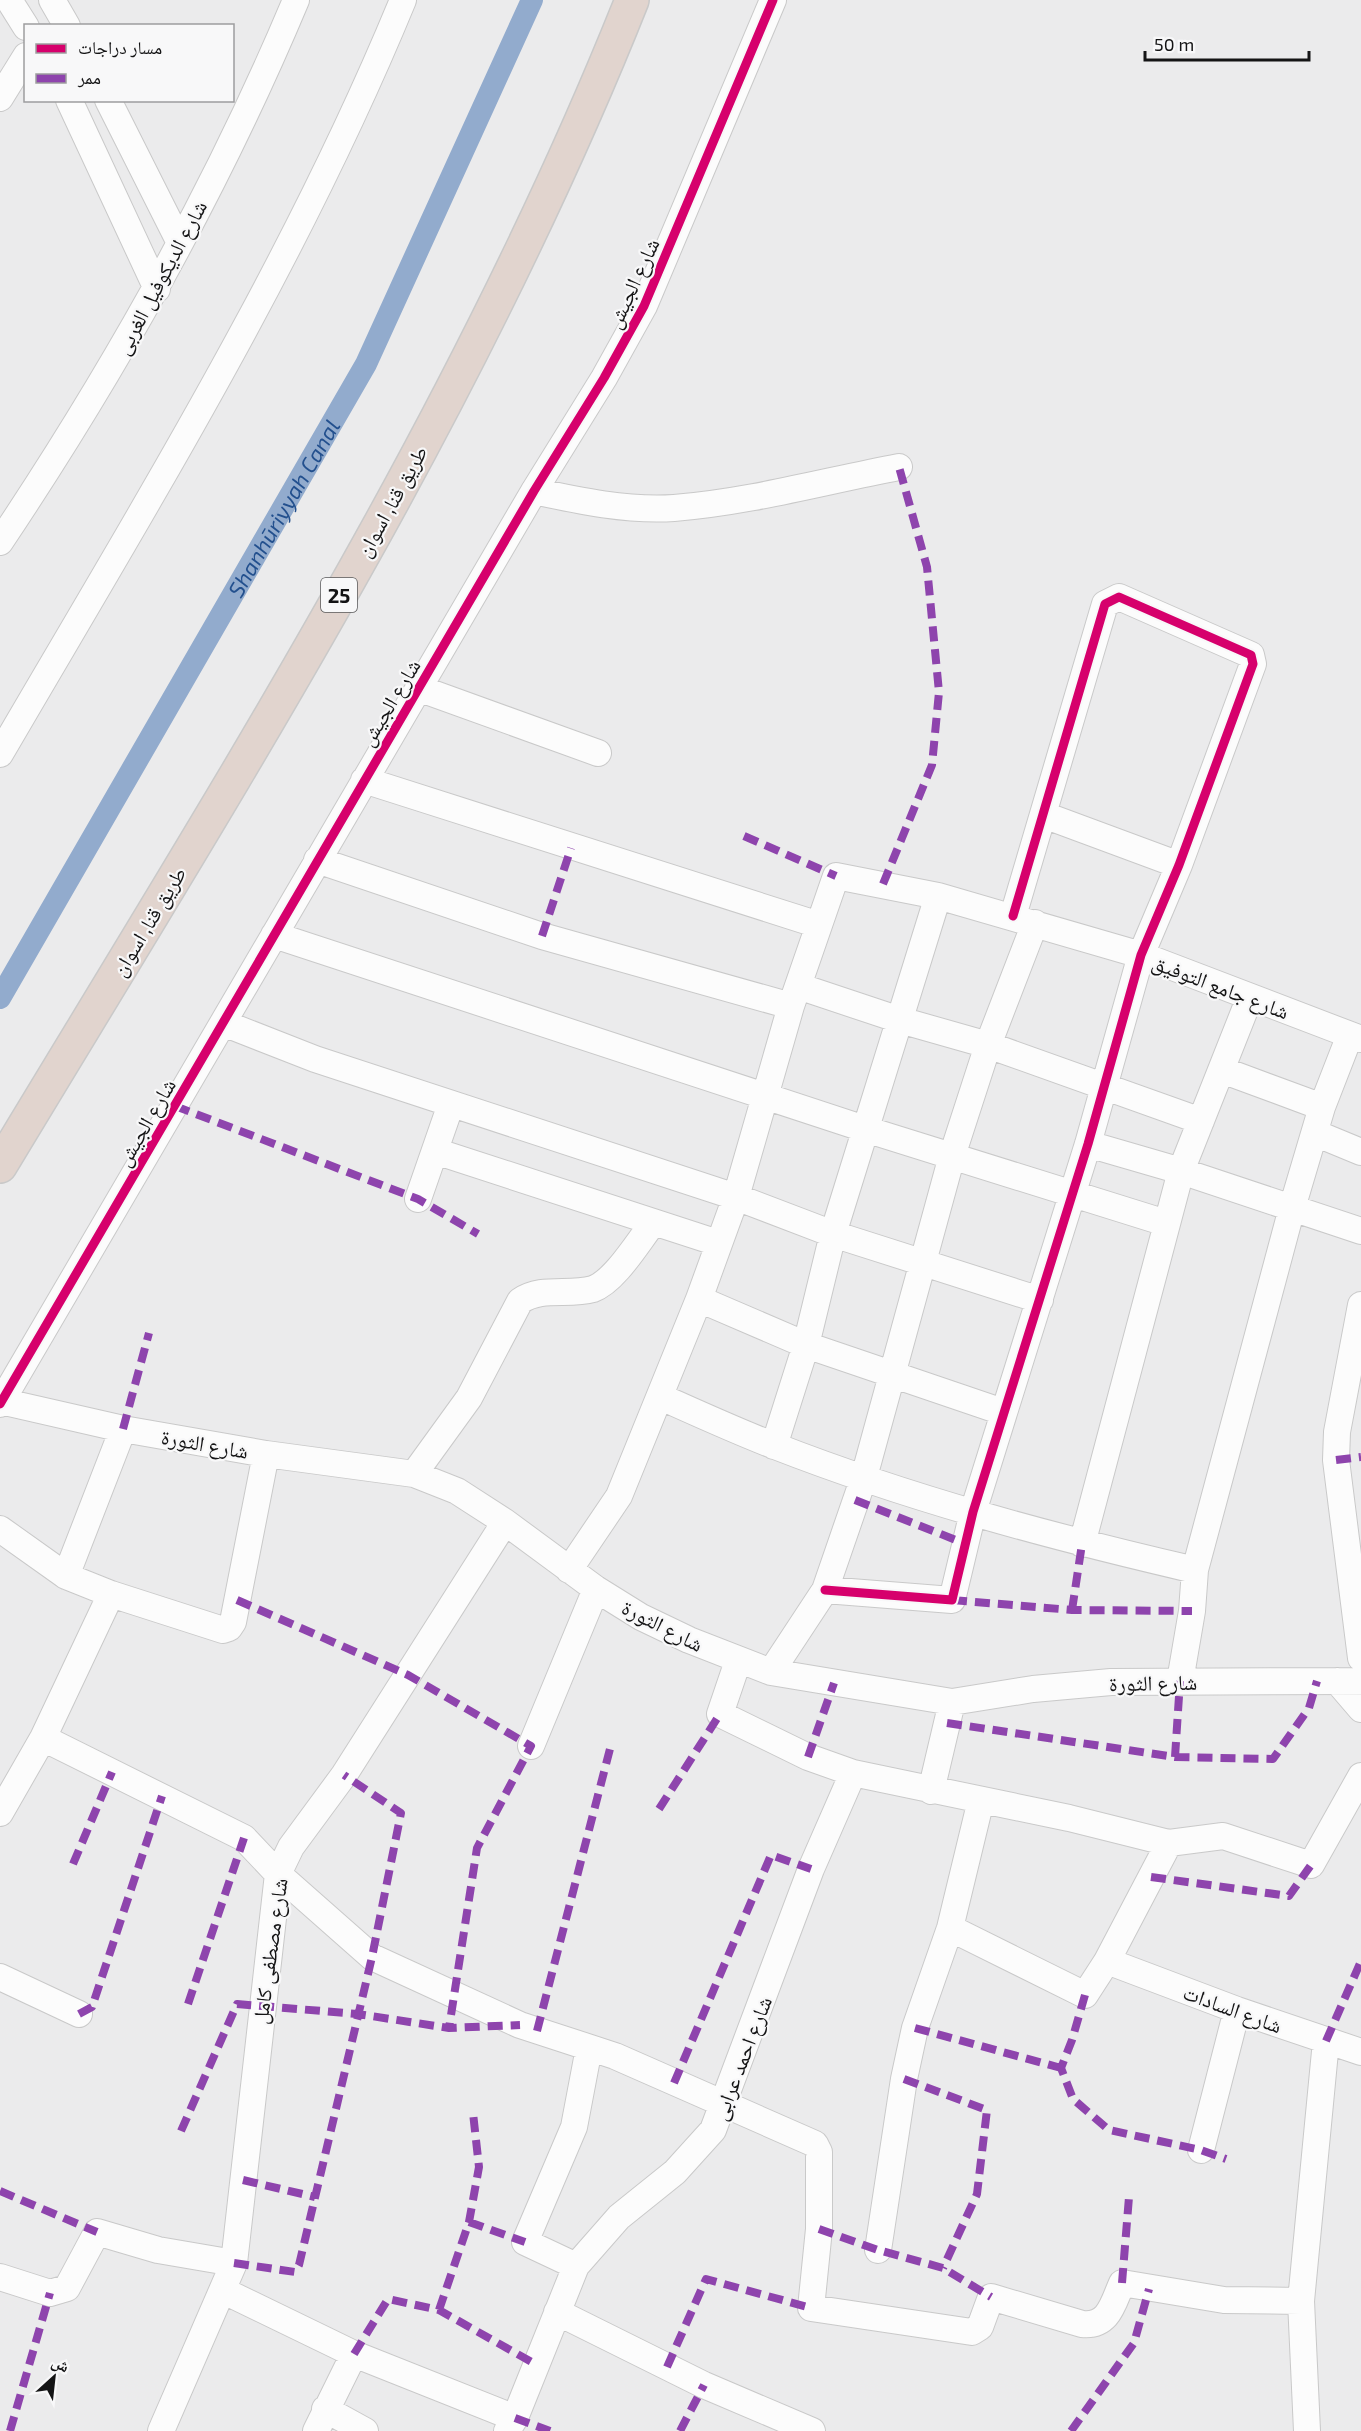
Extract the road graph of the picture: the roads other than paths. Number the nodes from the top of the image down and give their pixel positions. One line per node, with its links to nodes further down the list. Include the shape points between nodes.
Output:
1 (9, 0): 7 (street)
2 (52, 0): 8 (street)
3 (296, 0): 13 (street, شارع الديكوفيل الغربى)
4 (403, 0): 19 (street, via 281,264)
5 (632, 0): 48 (highway, طريق قنا, اسوان / 25, via 548,195 469,357 389,506 225,792)
6 (773, 0): 16 (street, شارع الجيش, via 644,306)
7 (24, 24)
8 (66, 24)
9 (24, 59): 10 (street)
10 (0, 98)
11 (70, 102): 14 (street)
12 (109, 102): 13 (street)
13 (180, 243): 14 (street, شارع الديكوفيل الغربى)
14 (157, 290): 17 (street, شارع الديكوفيل الغربى, via 66,442)
15 (899, 467): 16 (street, via 673,508 596,504)
16 (534, 491): 18 (street, شارع الجيش)
17 (0, 542)
18 (418, 688): 20 (street); 21 (street, شارع الجيش)
19 (0, 753)
20 (598, 753)
21 (364, 780): 23 (street, شارع الجيش); 27 (street)
22 (1044, 815): 24 (street); 24 (street, via 1102,608 1119,597 1253,659); 26 (street)
23 (317, 860): 28 (street, شارع الجيش); 30 (street, via 542,936)
24 (1179, 865): 29 (street)
25 (938, 896): 26 (street, شارع جامع التوفيق); 27 (street, شارع جامع التوفيق, via 836,876); 32 (street)
26 (1024, 920): 29 (street, شارع جامع التوفيق); 35 (street)
27 (819, 925): 30 (street)
28 (274, 935): 33 (street, شارع الجيش); 38 (street)
29 (1141, 955): 31 (street, شارع جامع التوفيق); 37 (street)
30 (794, 996): 32 (street); 38 (street)
31 (1250, 997): 34 (street, شارع جامع التوفيق); 36 (street)
32 (900, 1020): 35 (street); 42 (street)
33 (223, 1023): 39 (street, via 315,1059); 66 (street, شارع الجيش)
34 (1356, 1037): 40 (street)
35 (988, 1045): 37 (street); 47 (street)
36 (1222, 1070): 40 (street); 41 (street)
37 (1102, 1084): 41 (street); 44 (street)
38 (765, 1094): 42 (street); 51 (street)
39 (451, 1104): 45 (street); 51 (street)
40 (1322, 1107): 43 (street)
41 (1201, 1120): 49 (street)
42 (865, 1129): 47 (street); 57 (street)
43 (1315, 1133): 46 (street); 53 (street)
44 (1088, 1144): 49 (street); 50 (street)
45 (435, 1151): 52 (street); 55 (street)
46 (1361, 1152)
47 (952, 1156): 50 (street); 59 (street)
48 (0, 1166)
49 (1181, 1171): 53 (street); 54 (street)
50 (1073, 1192): 54 (street); 61 (street)
51 (736, 1197): 57 (street); 58 (street)
52 (418, 1199)
53 (1292, 1208): 56 (street); 78 (street)
54 (1166, 1223): 76 (street)
55 (653, 1224): 58 (street); 71 (street, via 605,1282 574,1292 534,1293 520,1301 469,1398)
56 (1361, 1231)
57 (833, 1234): 59 (street); 63 (street)
58 (718, 1243): 60 (street)
59 (922, 1260): 61 (street); 64 (street)
60 (699, 1299): 63 (street); 65 (street)
61 (1040, 1300): 67 (street)
62 (1361, 1305): 83 (street, via 1337,1432 1336,1461)
63 (806, 1345): 64 (street); 69 (street)
64 (892, 1374): 67 (street); 72 (street)
65 (661, 1397): 69 (street); 77 (street, via 619,1496)
66 (1, 1402): 68 (street, شارع الثورة)
67 (1003, 1412): 73 (street)
68 (123, 1429): 70 (street, شارع الثورة); 79 (street)
69 (774, 1446): 72 (street)
70 (266, 1454): 71 (street, شارع الثورة); 82 (street, via 229,1628 223,1630)
71 (414, 1474): 74 (street, شارع الثورة, via 458,1491)
72 (864, 1477): 73 (street); 81 (street)
73 (973, 1512): 76 (street); 81 (street, via 952,1600)
74 (505, 1522): 77 (street, شارع الثورة); 98 (street, شارع مصطفى كامل, via 344,1775 291,1846)
75 (0, 1528): 79 (street)
76 (1082, 1544): 78 (street)
77 (569, 1570): 80 (street, شارع الثورة)
78 (1195, 1570): 86 (street)
79 (66, 1576): 82 (street)
80 (596, 1589): 84 (street, شارع الثورة, via 641,1617); 91 (street)
81 (825, 1590): 85 (street)
82 (111, 1594): 90 (street)
83 (1361, 1658)
84 (738, 1660): 85 (street, شارع الثورة); 92 (street, via 720,1714 808,1757)
85 (771, 1672): 88 (street, شارع الثورة)
86 (1180, 1681): 87 (street, شارع الثورة); 88 (street, شارع الثورة, via 1033,1689)
87 (1349, 1681): 89 (street)
88 (952, 1702): 94 (street)
89 (1361, 1709)
90 (43, 1737): 96 (street); 98 (street, via 244,1838)
91 (531, 1746)
92 (853, 1773): 94 (street); 107 (street, شارع احمد عرابى, via 811,1869)
93 (1361, 1776): 97 (street, via 1311,1865 1223,1836)
94 (931, 1791): 95 (street)
95 (981, 1800): 97 (street); 99 (street)
96 (0, 1813)
97 (1169, 1843): 100 (street)
98 (278, 1874): 105 (street, via 372,1957 519,2025); 110 (street, شارع مصطفى كامل)
99 (950, 1928): 100 (street, via 1085,1995); 109 (street, via 915,2028)
100 (1107, 1961): 102 (street, شارع السادات)
101 (0, 1977): 103 (street)
102 (1237, 2010): 104 (street, شارع السادات); 108 (street)
103 (79, 2014)
104 (1326, 2040): 106 (street, شارع السادات); 114 (street)
105 (589, 2048): 107 (street); 111 (street, via 574,2127 525,2242)
106 (1361, 2052)
107 (724, 2104): 111 (street, شارع احمد عرابى, via 713,2130 696,2152 619,2217); 114 (street, via 818,2147 819,2229 811,2308 972,2332 980,2327 991,2297 1082,2324 1097,2323 1108,2315 1122,2283 1224,2300)
108 (1201, 2150)
109 (878, 2250)
110 (234, 2263): 112 (street, via 158,2250 97,2232 67,2288 50,2293); 113 (street, شارع مصطفى كامل)
111 (576, 2266): 115 (street, شارع احمد عرابى)
112 (0, 2277)
113 (224, 2291): 116 (street); 119 (street, شارع مصطفى كامل)
114 (1301, 2301): 122 (street)
115 (557, 2312): 118 (street, شارع احمد عرابى); 121 (street, via 704,2385)
116 (354, 2354): 117 (street); 118 (street)
117 (321, 2420): 120 (street)
118 (511, 2425)
119 (161, 2431)
120 (364, 2431)
121 (812, 2431)
122 (1307, 2431)

